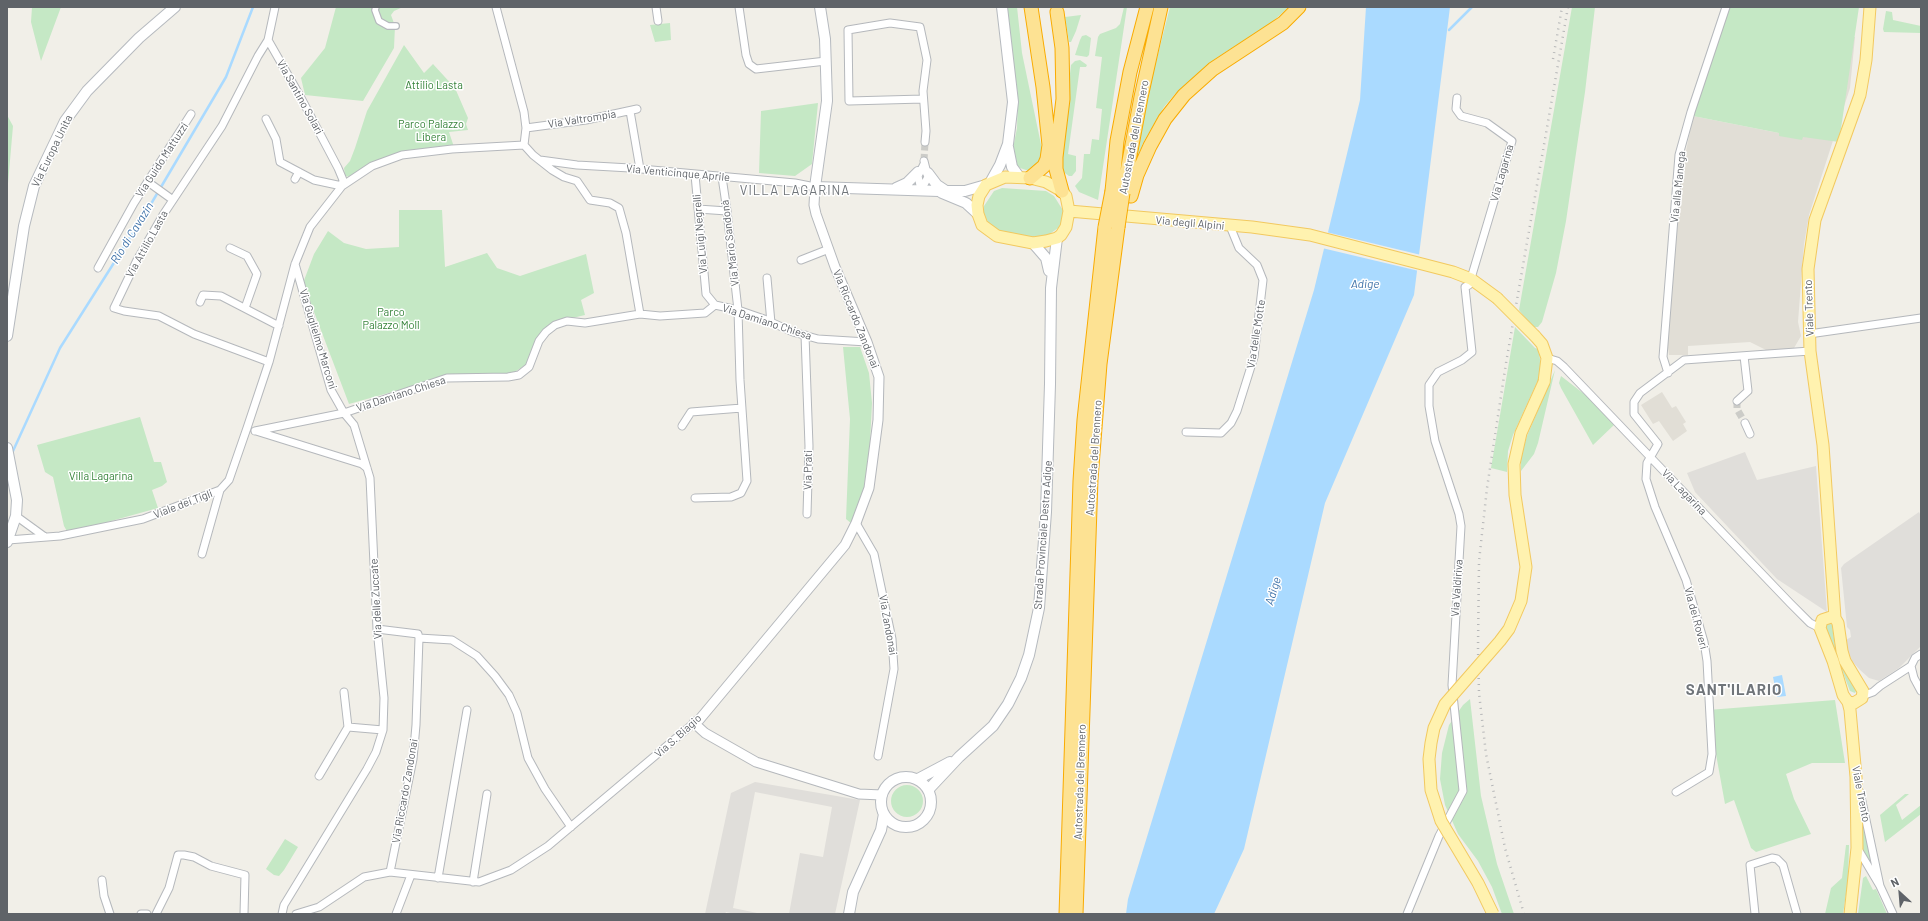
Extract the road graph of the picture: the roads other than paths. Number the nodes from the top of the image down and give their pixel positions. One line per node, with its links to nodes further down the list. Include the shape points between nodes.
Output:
1 (175, 7): 75 (main road, Via Europa Unita, via 139,38 87,91 65,121 34,186 24,226)
2 (275, 7): 19 (street)
3 (376, 7): 18 (street, via 374,10 379,20 388,26)
4 (496, 7): 26 (street)
5 (656, 7): 17 (street)
6 (739, 7): 20 (street, via 749,64 756,69)
7 (820, 7): 20 (main road)
8 (1002, 7): 28 (main road, via 1014,102)
9 (1032, 7): 36 (highway, via 1049,145 1044,166)
10 (1142, 7): 21 (highway)
11 (1147, 7): 21 (highway, Autostrada del Brennero)
12 (1161, 7): 46 (highway, Autostrada del Brennero)
13 (1299, 7): 46 (highway, via 1283,23 1213,68 1184,95 1165,119 1137,175)
14 (1726, 7): 81 (street, Via alla Manega, via 1679,155 1663,357)
15 (1870, 7): 74 (main road, Viale Trento, via 1866,60 1860,95 1815,220 1808,269)
16 (1057, 12): 45 (highway, via 1062,42 1063,99 1056,169)
17 (658, 21)
18 (396, 26)
19 (268, 40): 40 (street, Via Santino Solari, via 338,168 343,180); 47 (street, Via Attilio Lasta, via 222,126)
20 (826, 61): 41 (main road, via 827,101)
21 (1130, 72): 46 (highway, Autostrada del Brennero, via 1117,141)
22 (1457, 98): 62 (street, Via Lagarina, via 1456,109 1461,116 1487,123 1512,141)
23 (923, 99): 23 (street, via 927,60 920,27 890,23 848,30 849,101); 27 (street)
24 (191, 114): 38 (street, Via Guido Mattuzzi)
25 (266, 119): 33 (street, via 276,139 280,162)
26 (526, 128): 29 (street); 32 (street, Via Valtrompia, via 634,110)
27 (925, 142)
28 (1008, 144): 36 (main road, via 1012,167); 39 (main road, via 1000,165)
29 (524, 146): 30 (street); 40 (street, Viale dei Tigli, via 452,149 402,155 372,166)
30 (540, 160): 32 (street, Via Venticinque Aprile); 69 (street, via 564,177 577,180 590,200 610,203 619,208)
31 (924, 168): 42 (main road, via 907,183); 43 (street, via 918,180); 43 (street, via 927,181); 44 (main road)
32 (640, 169): 34 (street, Via Venticinque Aprile)
33 (299, 172): 37 (street); 40 (street, via 314,180)
34 (695, 174): 35 (street, Via Venticinque Aprile); 48 (street, Via Luigi Negrelli)
35 (722, 177): 41 (street, Via Venticinque Aprile); 49 (street, Via Mario Sandonà)
36 (1025, 178): 39 (main road, via 1005,177); 45 (main road, via 1046,182)
37 (295, 179)
38 (148, 182): 47 (street); 60 (street, Via Guido Mattuzzi)
39 (988, 184): 44 (main road, via 965,191); 51 (main road, via 983,189 977,205)
40 (342, 186): 59 (street, Viale dei Tigli, via 310,227)
41 (815, 187): 42 (main road); 56 (street, Via Riccardo Zandonai, via 814,205)
42 (892, 189): 43 (main road)
43 (921, 190): 44 (main road)
44 (942, 191): 51 (main road, via 966,203)
45 (1062, 192): 50 (main road, via 1066,196)
46 (1122, 193): 147 (highway, Autostrada del Brennero, bridge, via 1105,227 1084,420); 148 (highway, Autostrada del Brennero, bridge, via 1122,226 1100,364 1092,479)
47 (173, 200): 80 (street, Via Attilio Lasta, via 137,260 114,308 124,312 159,316 194,334)
48 (698, 209): 49 (street); 64 (street, Via Luigi Negrelli)
49 (728, 211): 68 (street, Via Mario Sandonà)
50 (1069, 211): 52 (main road, Via degli Alpini); 53 (main road, via 1066,227)
51 (978, 214): 54 (main road, via 982,225 997,236)
52 (1230, 226): 62 (main road, Via degli Alpini, via 1310,235 1439,268); 89 (street, Via delle Motte, via 1239,248 1257,264 1263,280 1254,357 1237,411 1221,433)
53 (1057, 238): 54 (main road); 63 (main road, Strada Provinciale Destra Adige)
54 (1033, 243): 63 (main road, Strada Provinciale Destra Adige, via 1046,258)
55 (230, 248): 67 (street, via 247,256 257,274)
56 (829, 252): 57 (street); 58 (street); 76 (street, Via Riccardo Zandonai)
57 (821, 257)
58 (801, 260)
59 (295, 264): 72 (street, Viale dei Tigli); 84 (street, Via Guglielmo Marconi, via 331,390)
60 (98, 268)
61 (767, 278): 71 (street)
62 (1471, 279): 79 (main road, Via degli Alpini, bridge, via 1498,298 1542,344); 149 (street, Via Valdiriva, via 1465,291 1472,352 1438,372 1429,385 1428,394 1436,446 1461,526 1452,685 1463,791 1439,836)
63 (1051, 288): 119 (main road, Strada Provinciale Destra Adige, via 1046,512 1039,608 1021,678 1008,704 993,726)
64 (706, 294): 66 (street, Via Damiano Chiesa)
65 (200, 302): 67 (street, via 203,295 221,296)
66 (715, 305): 68 (street, Via Damiano Chiesa); 69 (street, Via Damiano Chiesa, via 705,313 660,316)
67 (245, 308): 72 (street)
68 (738, 310): 71 (street, Via Damiano Chiesa); 83 (street, Via Mario Sandonà)
69 (640, 314): 84 (street, Via Damiano Chiesa, via 585,323 567,321 555,325 539,341 529,367 519,375 447,378)
70 (1921, 318): 74 (street)
71 (771, 322): 73 (street, Via Damiano Chiesa, via 793,332)
72 (279, 326): 80 (street, Viale dei Tigli)
73 (805, 334): 76 (street, Via Damiano Chiesa, via 818,339); 96 (street, Via Prati)
74 (1810, 334): 77 (main road, Viale Trento)
75 (7, 336)
76 (867, 342): 98 (street, Via Riccardo Zandonai, via 879,377 878,420 869,488)
77 (1810, 351): 78 (street); 102 (main road, Viale Trento, via 1823,445)
78 (1744, 356): 81 (street, via 1684,360); 82 (street, via 1748,391)
79 (1548, 358): 92 (street, Via Lagarina, via 1564,366); 150 (main road, bridge, via 1544,382 1522,433 1514,464 1515,495 1526,567 1521,601 1509,630 1445,704 1434,728 1429,759 1431,790 1441,821 1478,883)
80 (269, 362): 87 (street, Viale dei Tigli)
81 (1668, 373): 92 (street, via 1640,394 1634,402 1634,414 1658,444)
82 (1737, 401)
83 (742, 408): 86 (street, via 691,412); 95 (street, Via Mario Sandonà, via 747,482 741,492 731,498)
84 (344, 412): 88 (street); 93 (street, Via Guglielmo Marconi, via 354,425)
85 (1745, 423): 90 (street)
86 (682, 426)
87 (247, 428): 88 (street); 94 (street, Viale dei Tigli, via 228,480)
88 (255, 430): 93 (street, via 362,464)
89 (1186, 432)
90 (1750, 434)
91 (8, 453): 97 (main road, via 17,500)
92 (1651, 458): 103 (street, Via Lagarina, via 1790,604 1810,623); 124 (street, Via dei Roveri, via 1647,463 1646,480 1694,604 1704,642 1710,695 1712,754 1709,772)
93 (367, 469): 104 (street, Via delle Zuccate, via 370,478)
94 (220, 490): 99 (street, Viale dei Tigli, via 142,519); 101 (street)
95 (695, 498)
96 (807, 514)
97 (16, 516): 99 (street); 100 (main road)
98 (856, 523): 115 (street, Via S. Biagio, via 845,545); 118 (street, Via Zandonai, via 874,554 892,639 894,669)
99 (45, 538): 100 (street, Viale dei Tigli)
100 (7, 541)
101 (202, 554)
102 (1835, 618): 103 (main road, via 1822,620); 108 (main road, Viale Trento, via 1843,656)
103 (1820, 628): 113 (main road, Viale Trento, via 1843,695)
104 (377, 629): 105 (street, via 418,634); 117 (street, Via delle Zuccate, via 384,698)
105 (419, 638): 129 (street, via 452,640 477,656 495,676 517,713 528,758); 131 (street, Via Riccardo Zandonai, via 413,759)
106 (1921, 654): 107 (street, via 1915,658)
107 (1911, 666): 109 (street); 110 (street)
108 (1860, 684): 109 (street); 112 (main road, Viale Trento)
109 (1880, 686): 112 (street)
110 (1921, 691)
111 (344, 692): 116 (street)
112 (1862, 696): 113 (main road, via 1854,703)
113 (1848, 702): 121 (main road, Viale Trento)
114 (466, 710): 134 (street)
115 (694, 723): 126 (street, via 706,734 756,762 859,794); 129 (street, Via S. Biagio)
116 (348, 727): 117 (street); 120 (street)
117 (383, 730): 143 (street, Via delle Zuccate, via 367,769 284,905)
118 (878, 756)
119 (959, 757): 122 (main road, Strada Provinciale Destra Adige); 123 (main road, Strada Provinciale Destra Adige)
120 (319, 776)
121 (1856, 777): 130 (main road); 137 (street, Viale Trento)
122 (918, 779): 123 (main road); 126 (main road, via 896,778 885,788)
123 (929, 789): 128 (main road, via 932,805 925,820 910,827)
124 (1676, 792)
125 (487, 794): 136 (street)
126 (882, 795): 127 (main road)
127 (884, 814): 128 (main road); 132 (main road, via 881,830)
128 (894, 824): 132 (main road)
129 (571, 827): 136 (street, Via S. Biagio, via 548,846 511,870)
130 (1857, 848): 137 (street, Viale Trento); 153 (main road)
131 (390, 872): 133 (street, Via S. Biagio); 144 (street, Via S. Biagio, via 364,877 319,907)
132 (861, 874): 146 (main road, via 853,892)
133 (411, 875): 134 (street, Via S. Biagio); 145 (street)
134 (438, 878): 136 (street, Via S. Biagio)
135 (102, 880): 138 (street)
136 (473, 882)
137 (1880, 886): 154 (street, Viale Trento)
138 (110, 914)
139 (140, 914): 140 (street)
140 (147, 914)
141 (156, 914): 142 (street, via 169,888 178,855 194,856 211,866 245,875)
142 (244, 914)
143 (282, 914)
144 (296, 914)
145 (396, 914)
146 (849, 914)
147 (1066, 914)
148 (1076, 914)
149 (1407, 914)
150 (1493, 914)
151 (1755, 914): 152 (street, via 1750,865 1772,858 1778,859 1783,865)
152 (1797, 914)
153 (1850, 914)
154 (1893, 914)

